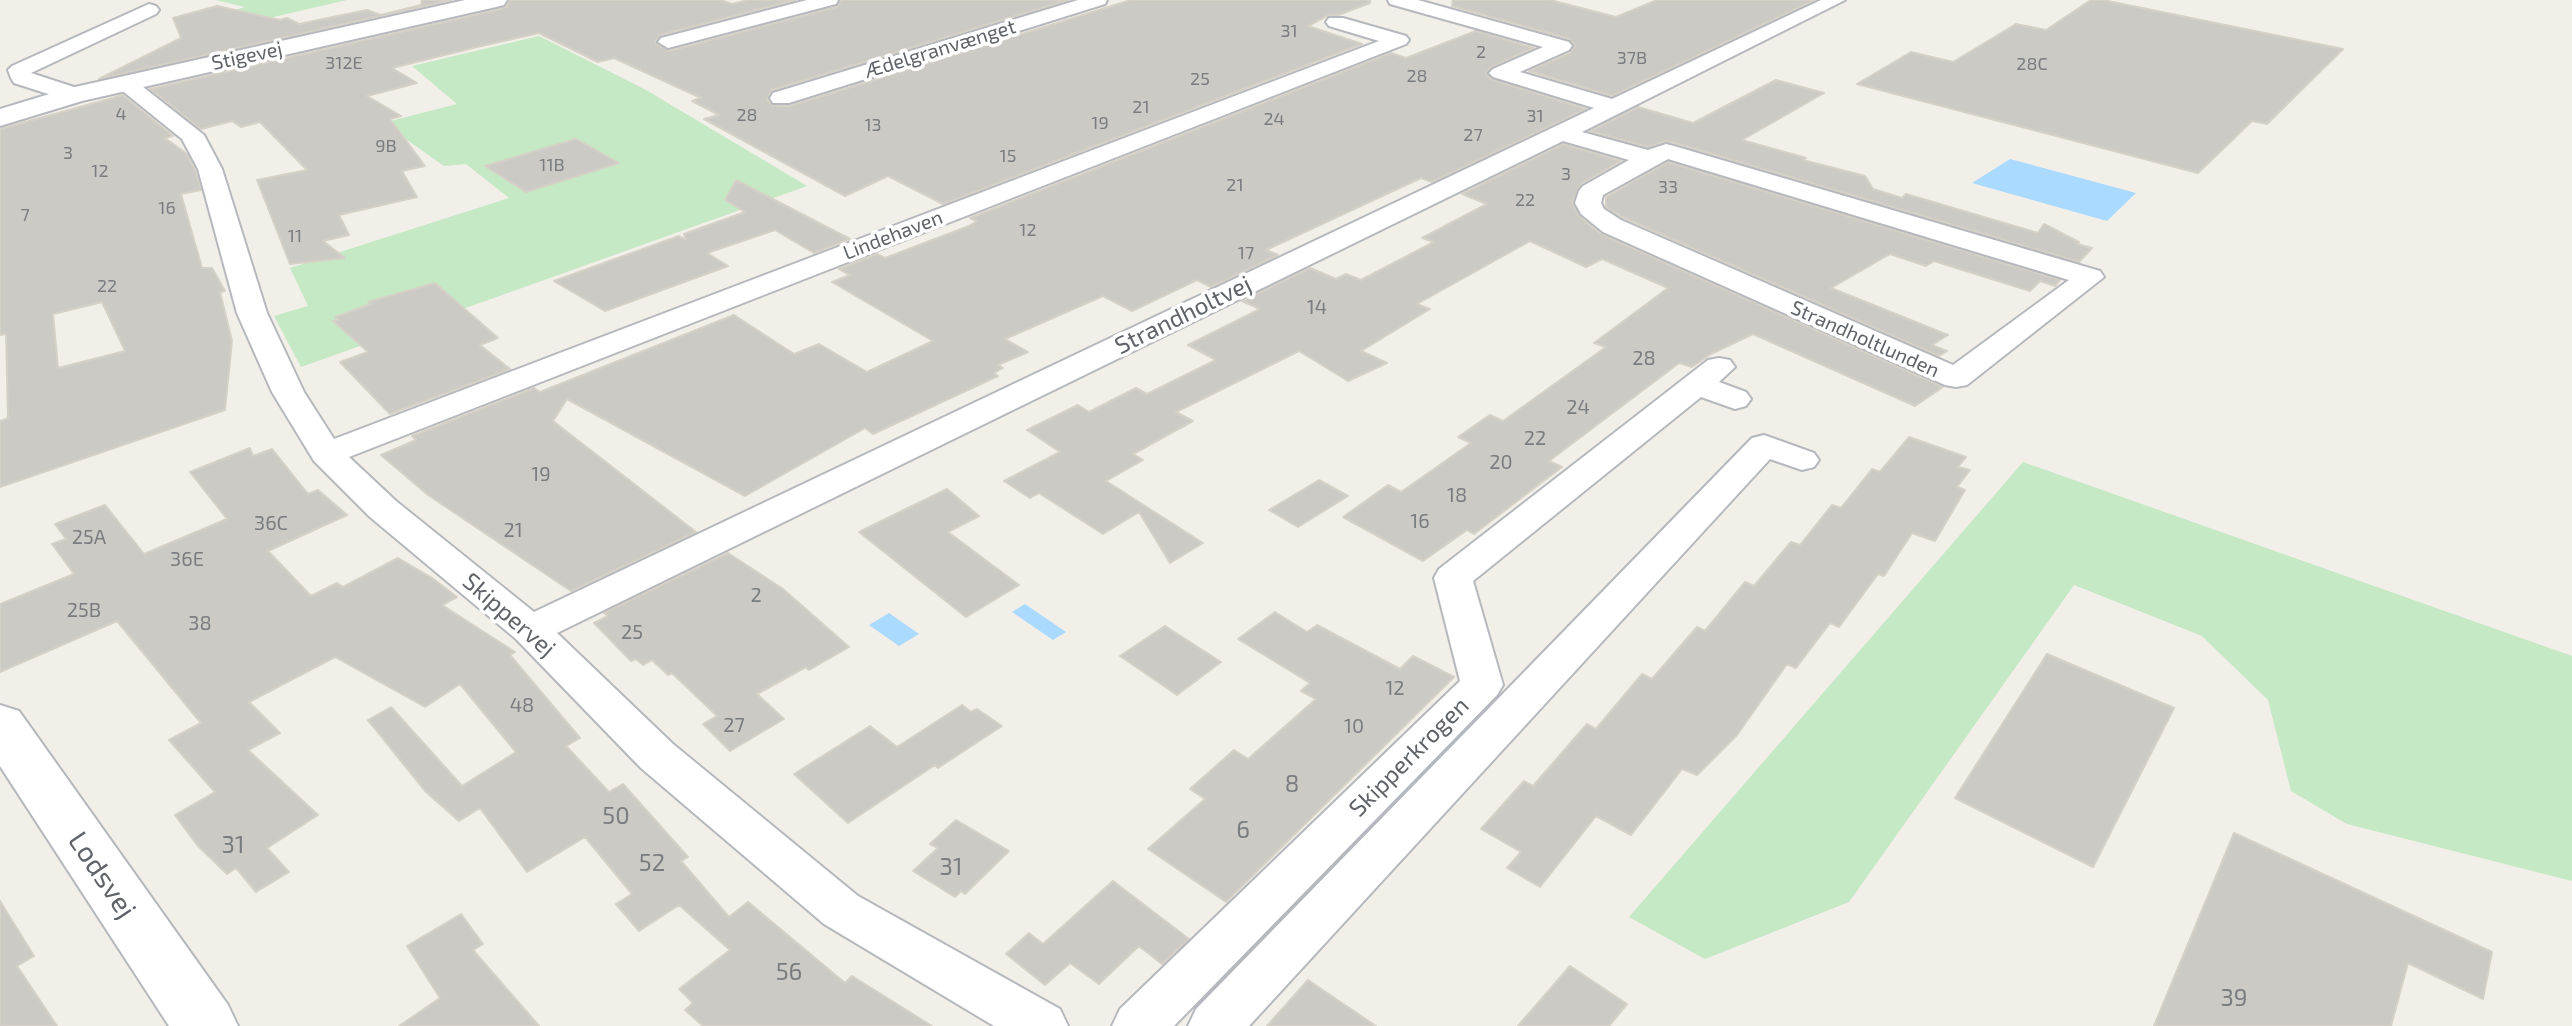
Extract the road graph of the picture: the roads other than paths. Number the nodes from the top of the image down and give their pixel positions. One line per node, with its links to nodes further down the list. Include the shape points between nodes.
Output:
1 (496, 0): 9 (street, Stigevej)
2 (829, 0): 7 (street)
3 (1098, 0): 11 (street, Ædelgranvænget)
4 (1836, 0): 12 (street, Strandholtvej)
5 (1373, 9): 12 (street, via 1562,46 1500,73); 17 (street, Lindehaven, via 1399,40)
6 (149, 10): 8 (street)
7 (668, 42)
8 (9, 73): 10 (street)
9 (125, 84): 10 (street, Stigevej); 17 (street, Skippervej, via 192,135 210,169 252,313 288,392)
10 (75, 95): 13 (street, Stigevej)
11 (781, 98)
12 (1614, 107): 14 (street, Strandholtvej)
13 (0, 118)
14 (1561, 133): 15 (street, Strandholtlunden); 19 (street, Strandholtvej)
15 (1650, 158): 15 (street, Strandholtlunden, via 1666,151 2090,277 1956,378 1594,214 1588,203 1592,191)
16 (1717, 384): 23 (street, Skipperkrogen, via 1453,578 1482,685)
17 (326, 454): 19 (street, Skippervej, via 383,509)
18 (1802, 460): 24 (street, Skipperkrogen, via 1764,445)
19 (530, 630): 22 (street, Skippervej, via 657,756 841,910)
20 (0, 724): 21 (street, Lodsvej)
21 (205, 1026)
22 (1041, 1026)
23 (1139, 1026)
24 (1215, 1026)

